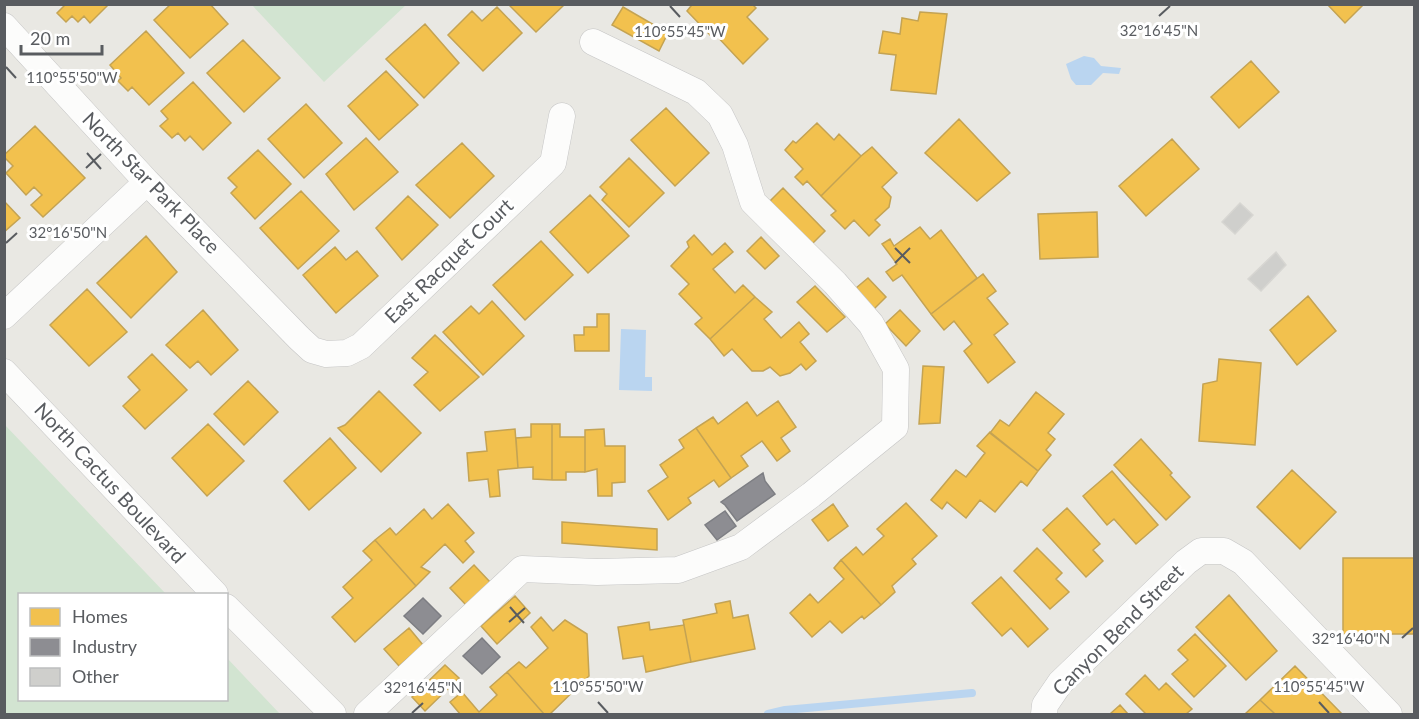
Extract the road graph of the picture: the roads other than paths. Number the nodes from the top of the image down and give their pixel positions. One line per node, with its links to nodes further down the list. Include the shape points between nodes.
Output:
1 (4, 26): 4 (street, North Star Park Place)
2 (593, 42): 11 (street, via 696,92 720,115 735,145 753,202 835,283 871,324 891,359 896,369 895,427 741,547 678,570 597,573 522,569)
3 (562, 116): 6 (street, East Racquet Court, via 553,163 361,346 333,361)
4 (147, 182): 5 (street); 6 (street, North Star Park Place)
5 (4, 316)
6 (299, 338)
7 (4, 372): 8 (street, North Cactus Boulevard)
8 (214, 593)
9 (228, 609): 10 (street)
10 (333, 714)
11 (367, 714)
12 (1044, 714): 13 (street, Canyon Bend Street, via 1045,705 1060,683 1201,551 1224,551 1243,562)
13 (1389, 714)

